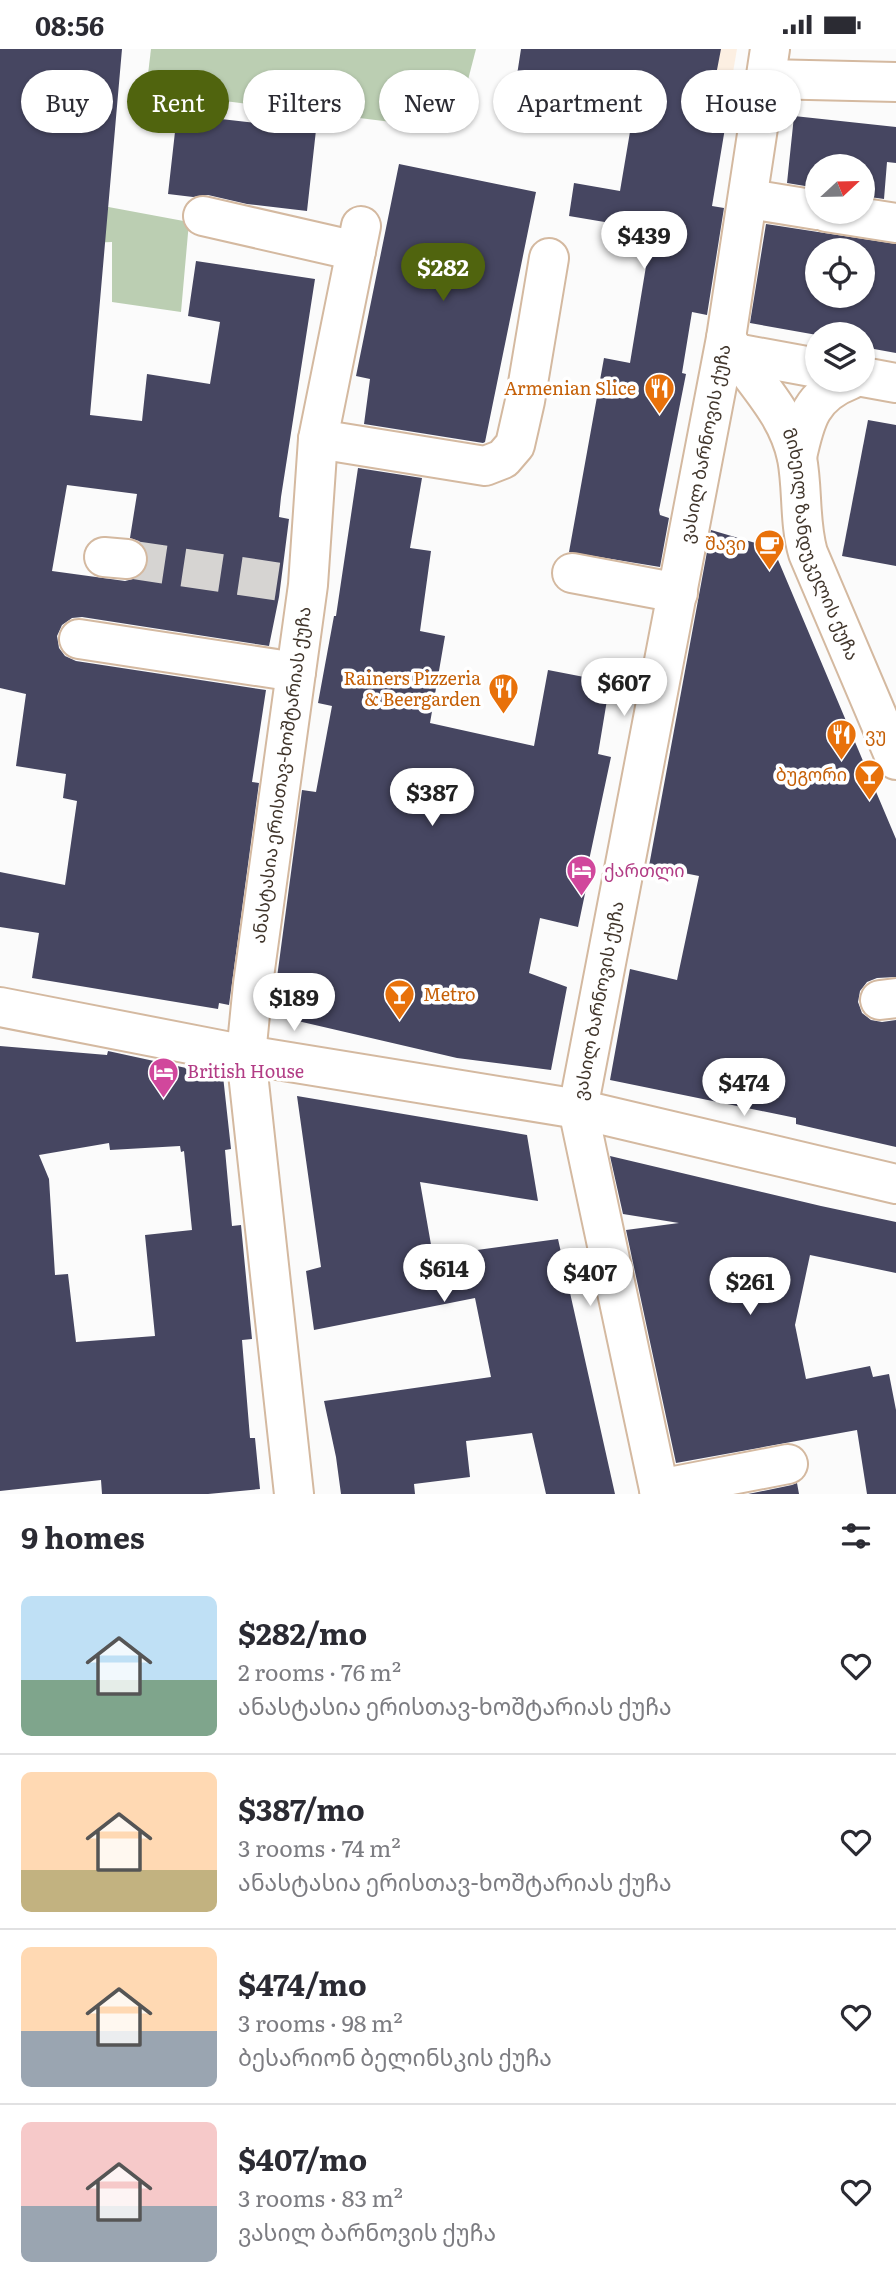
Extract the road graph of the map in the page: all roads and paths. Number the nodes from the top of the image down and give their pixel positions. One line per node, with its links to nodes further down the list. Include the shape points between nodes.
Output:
1 (768, 64): 2 (street); 3 (street, ვასილ ბარნოვის ქუჩა)
2 (896, 82)
3 (748, 199): 4 (street); 9 (street, ვასილ ბარნოვის ქუჩა)
4 (805, 208)
5 (203, 216): 14 (street, ანასტასია ერისთავ-ხოშტარიას ქუჩა, via 358,239)
6 (875, 220): 7 (street)
7 (896, 223)
8 (548, 258): 14 (street, via 525,401 515,445 503,460 485,466)
9 (731, 346): 10 (street); 15 (street, მიხეილ ზანდუკელის ქუჩა, via 778,408); 17 (street, ვასილ ბარნოვის ქუჩა)
10 (805, 365)
11 (875, 379): 12 (street)
12 (896, 383)
13 (828, 392): 15 (street, via 805,421)
14 (318, 439): 19 (street, ანასტასია ერისთავ-ხოშტარიას ქუჩა, via 294,583)
15 (797, 457): 20 (street, მიხეილ ზანდუკელის ქუჩა, via 802,533 808,553)
16 (572, 573): 17 (street)
17 (678, 593): 23 (street, ვასილ ბარნოვის ქუჩა)
18 (79, 639): 19 (street)
19 (296, 671): 22 (street, ანასტასია ერისთავ-ხოშტარიას ქუჩა)
20 (896, 760)
21 (0, 1007): 22 (street)
22 (246, 1055): 23 (street); 27 (street, ანასტასია ერისთავ-ხოშტარიას ქუჩა)
23 (578, 1109): 24 (street); 26 (street, ვასილ ბარნოვის ქუჩა)
24 (896, 1184)
25 (788, 1464): 26 (street)
26 (659, 1492)
27 (294, 1494)

